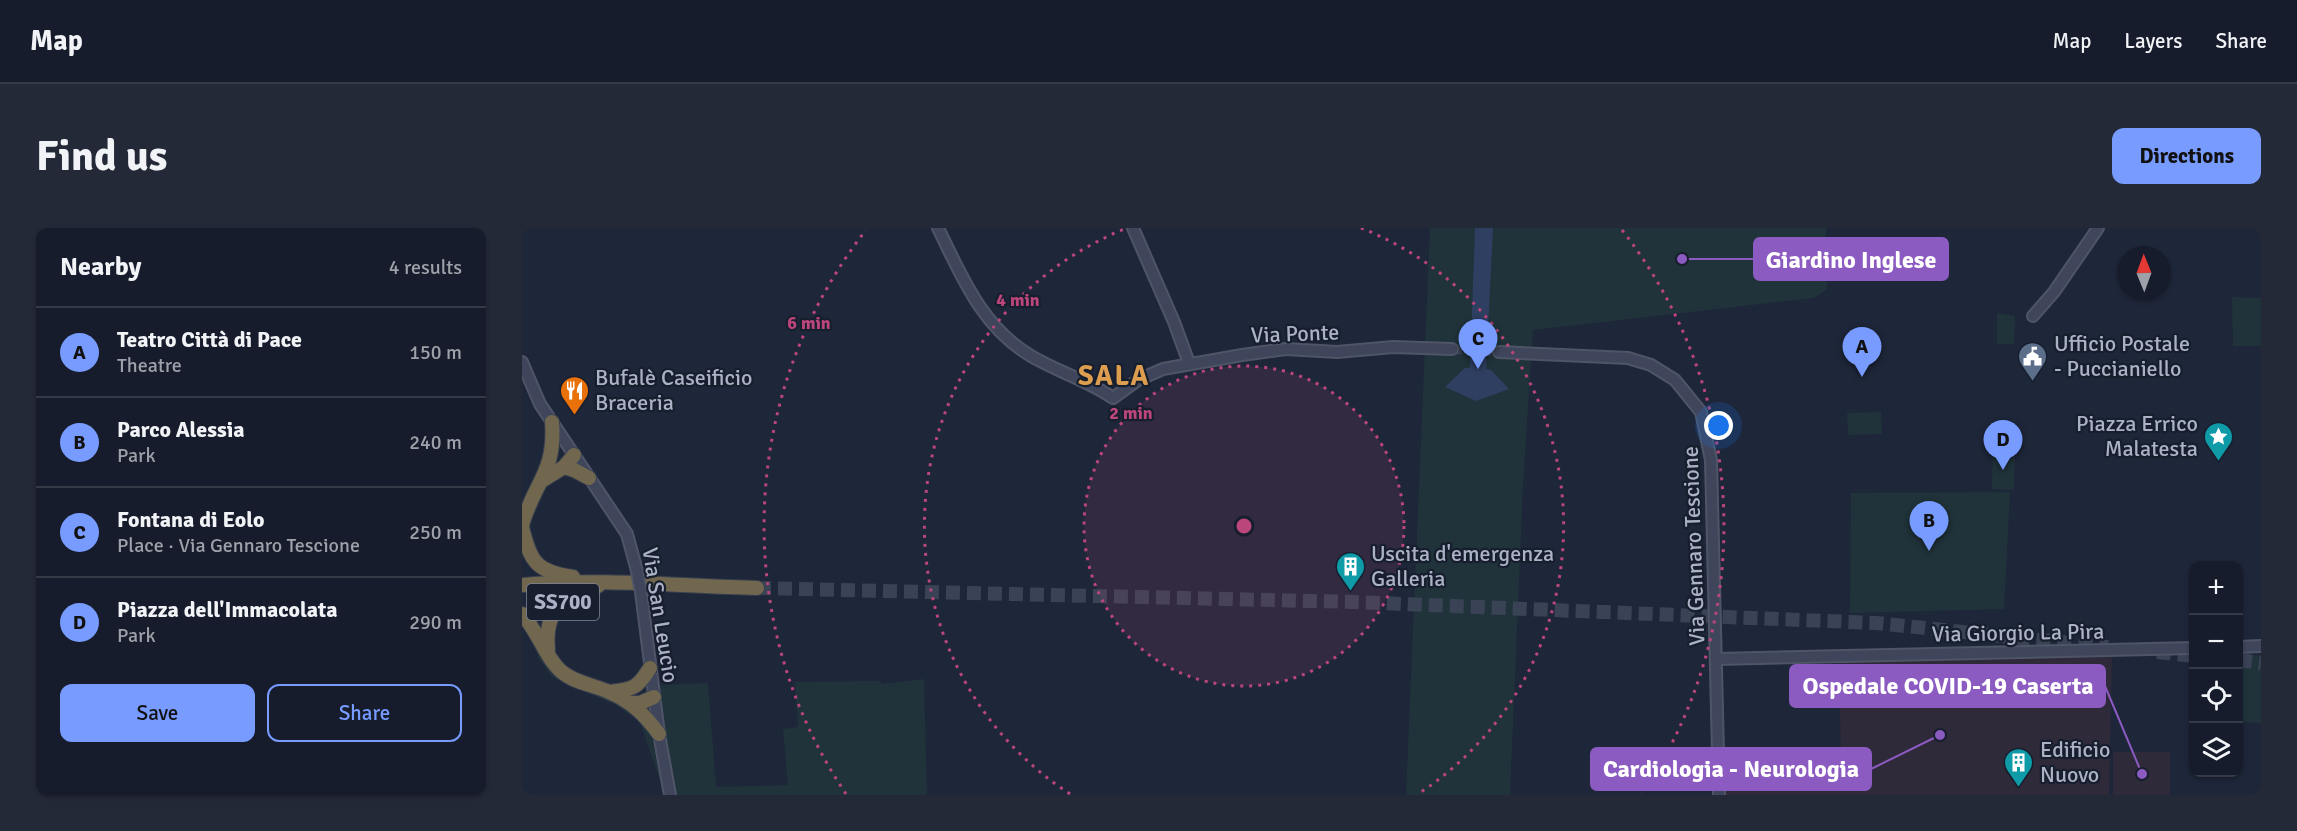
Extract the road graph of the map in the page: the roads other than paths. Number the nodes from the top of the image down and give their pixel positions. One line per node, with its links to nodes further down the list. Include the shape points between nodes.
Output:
1 (938, 228): 8 (street, Via Ponte, via 972,297 1010,344 1033,358 1113,398 1138,380)
2 (1133, 228): 8 (street)
3 (2098, 228): 4 (street, via 2054,292)
4 (2032, 315)
5 (1452, 349): 8 (street, Via Ponte, via 1286,349)
6 (1499, 352): 24 (street, Via Gennaro Tescione, via 1628,358 1652,365 1675,380 1701,412 1711,460)
7 (522, 362): 9 (street, Via San Leucio)
8 (1190, 363)
9 (552, 422): 10 (street, Via San Leucio); 11 (highway, SS700)
10 (574, 455): 11 (highway, via 561,454); 12 (highway); 13 (street, Via San Leucio)
11 (551, 460): 14 (highway, SS700)
12 (564, 467): 13 (highway); 14 (highway)
13 (590, 478): 25 (street, Via San Leucio, bridge, via 627,534 641,592)
14 (543, 480): 15 (highway, SS700)
15 (522, 526): 16 (highway, SS700, via 528,553 537,564 566,576)
16 (614, 582): 17 (highway, SS700); 18 (highway, SS700); 23 (highway, SS700, via 571,596 558,606 548,628)
17 (522, 585)
18 (757, 588)
19 (522, 614): 23 (highway, SS700)
20 (2261, 646): 21 (street)
21 (2243, 647)
22 (2189, 648): 24 (street, Via Giorgio La Pira)
23 (549, 652): 27 (highway, SS700, via 564,674)
24 (1717, 659): 32 (street, Via Gennaro Tescione)
25 (650, 668): 26 (highway); 28 (street, Via San Leucio)
26 (634, 689): 27 (highway, SS700); 28 (highway, SS700)
27 (610, 692): 29 (highway, SS700)
28 (654, 697): 29 (highway); 30 (street, Via San Leucio)
29 (630, 703): 30 (highway, SS700)
30 (659, 734): 31 (street, Via San Leucio)
31 (670, 795)
32 (1719, 795)

